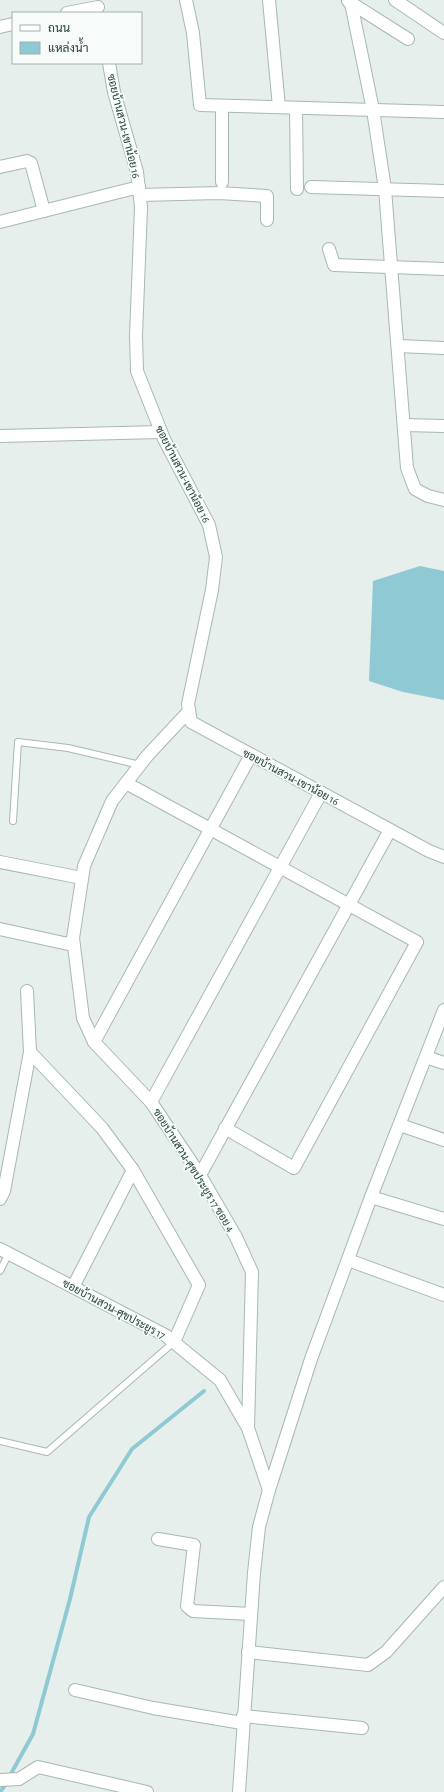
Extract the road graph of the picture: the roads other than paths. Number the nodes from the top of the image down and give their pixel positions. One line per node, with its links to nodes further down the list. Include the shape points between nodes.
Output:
1 (186, 0): 12 (street, via 193,33 200,105)
2 (269, 0): 13 (street)
3 (395, 0): 9 (street)
4 (349, 1): 10 (street); 15 (street)
5 (98, 6): 6 (street)
6 (71, 12)
7 (12, 24): 8 (street)
8 (0, 27)
9 (444, 33)
10 (408, 39)
11 (109, 64): 22 (street, ซอยบ้านสวน-เขาน้อย 16, via 114,92 137,172)
12 (222, 106): 13 (street); 18 (street)
13 (279, 107): 14 (street)
14 (296, 108): 15 (street); 20 (street)
15 (373, 110): 16 (street); 21 (street)
16 (444, 112)
17 (0, 167): 24 (street, via 27,161 31,163)
18 (222, 182)
19 (311, 187): 21 (street)
20 (297, 189)
21 (385, 189): 23 (street); 28 (street)
22 (139, 191): 24 (street); 25 (street, via 267,196); 34 (street, ซอยบ้านสวน-เขาน้อย 16, via 141,207 137,371)
23 (444, 191)
24 (44, 211): 26 (street)
25 (267, 220)
26 (0, 222)
27 (329, 249): 28 (street, via 334,265)
28 (391, 267): 29 (street); 30 (street)
29 (444, 269)
30 (398, 346): 31 (street); 32 (street)
31 (444, 348)
32 (404, 426): 33 (street); 36 (street, via 407,468 415,489)
33 (444, 426)
34 (161, 432): 35 (street); 37 (street, ซอยบ้านสวน-เขาน้อย 16, via 209,525 216,557 212,590 188,704)
35 (0, 436)
36 (444, 500)
37 (189, 711): 38 (street, ซอยบ้านสวน-เขาน้อย 16, via 191,722); 39 (street, ซอยบ้านสวน-ศุขประยูร 17 ซอย 4)
38 (251, 756): 41 (street, ซอยบ้านสวน-เขาน้อย 16); 43 (street)
39 (140, 765): 40 (street, ซอยบ้านสวน-ศุขประยูร 17 ซอย 4); 42 (lane, via 68,748 18,742)
40 (126, 783): 43 (street); 48 (street, ซอยบ้านสวน-ศุขประยูร 17 ซอย 4, via 112,801 84,866)
41 (321, 793): 44 (street, ซอยบ้านสวน-เขาน้อย 16); 47 (street)
42 (13, 821)
43 (210, 829): 47 (street); 54 (street)
44 (390, 830): 45 (street, ซอยบ้านสวน-เขาน้อย 16); 49 (street)
45 (444, 857)
46 (0, 862): 48 (street)
47 (280, 868): 49 (street); 58 (street)
48 (82, 878): 51 (street, ซอยบ้านสวน-ศุขประยูร 17 ซอย 4)
49 (349, 905): 60 (street); 60 (street, via 417,942 294,1168)
50 (0, 930): 51 (street)
51 (73, 945): 54 (street, ซอยบ้านสวน-ศุขประยูร 17 ซอย 4, via 83,1018)
52 (27, 991): 55 (street)
53 (444, 1010): 56 (street)
54 (94, 1042): 58 (street, ซอยบ้านสวน-ศุขประยูร 17 ซอย 4)
55 (30, 1052): 62 (street, via 102,1128); 65 (street, via 4,1191)
56 (426, 1057): 57 (street); 59 (street)
57 (444, 1063)
58 (151, 1102): 63 (street, ซอยบ้านสวน-ศุขประยูร 17 ซอย 4)
59 (400, 1125): 61 (street); 64 (street)
60 (225, 1128): 63 (street)
61 (444, 1140)
62 (133, 1170): 70 (street); 72 (street, via 199,1285)
63 (200, 1175): 73 (street, ซอยบ้านสวน-ศุขประยูร 17 ซอย 4, via 236,1237 252,1272)
64 (371, 1197): 66 (street); 68 (street)
65 (0, 1199)
66 (444, 1219)
67 (4, 1251): 69 (lane); 70 (street, ซอยบ้านสวน-ศุขประยูร 17)
68 (348, 1260): 71 (street); 75 (street, via 311,1360)
69 (0, 1271)
70 (73, 1287): 72 (street, ซอยบ้านสวน-ศุขประยูร 17)
71 (444, 1295)
72 (174, 1342): 73 (street, ซอยบ้านสวน-ศุขประยูร 17, via 220,1380); 74 (lane, via 46,1452)
73 (248, 1428): 75 (street, ซอยบ้านสวน-ศุขประยูร 17)
74 (0, 1441)
75 (269, 1490): 78 (street, via 259,1527)
76 (158, 1539): 78 (street, via 194,1545 187,1606 193,1611)
77 (444, 1587): 79 (street, via 386,1652 368,1665)
78 (251, 1614): 79 (street)
79 (248, 1652): 81 (street)
80 (75, 1690): 81 (street, via 153,1708)
81 (243, 1719): 82 (street); 85 (street)
82 (362, 1728)
83 (1, 1780): 84 (street, via 19,1779 38,1767)
84 (147, 1792)
85 (239, 1792)

